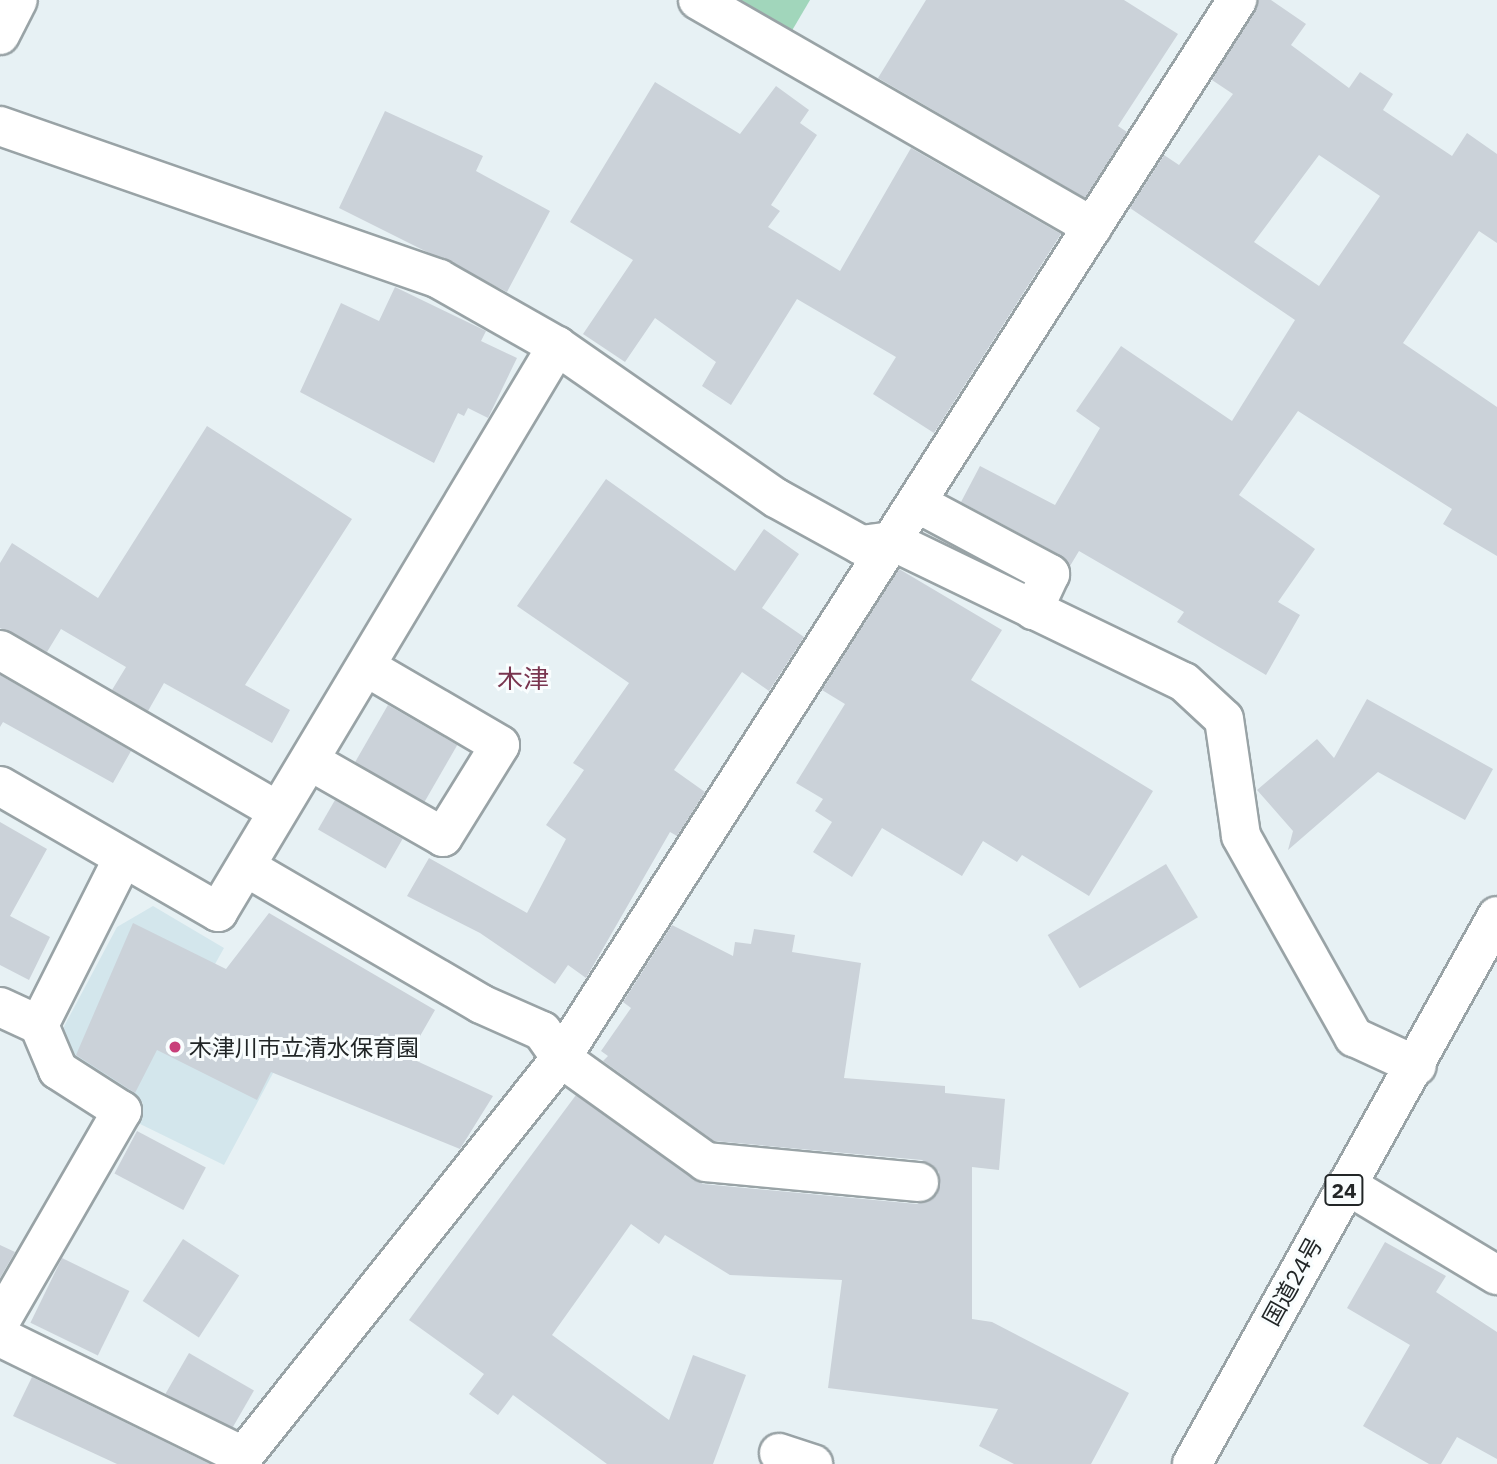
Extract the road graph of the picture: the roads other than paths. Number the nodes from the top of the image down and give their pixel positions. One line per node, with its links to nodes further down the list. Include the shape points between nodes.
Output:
1 (18, 0): 4 (main road)
2 (698, 0): 6 (main road)
3 (1237, 0): 6 (main road)
4 (0, 34)
5 (0, 126): 7 (main road, via 439,279)
6 (1092, 227): 8 (main road)
7 (557, 346): 9 (main road, via 776,498 861,545); 12 (main road)
8 (917, 503): 9 (main road); 10 (main road, via 1050,574)
9 (892, 541): 10 (main road); 21 (main road)
10 (1033, 610): 22 (main road, via 1184,682 1224,719 1241,836 1354,1037)
11 (0, 650): 15 (main road)
12 (368, 667): 13 (main road); 13 (main road, via 500,745 443,837)
13 (310, 761): 15 (main road)
14 (0, 786): 16 (main road)
15 (278, 811): 17 (main road)
16 (123, 858): 17 (main road, via 218,912); 20 (main road)
17 (246, 867): 21 (main road, via 481,1004 542,1031)
18 (1497, 916): 22 (main road, 国道24号 / 24)
19 (0, 1007): 20 (main road)
20 (39, 1025): 26 (main road, via 58,1070 122,1111)
21 (561, 1058): 23 (main road, via 706,1162); 28 (main road)
22 (1417, 1066): 24 (main road, 国道24号 / 24)
23 (919, 1182)
24 (1347, 1185): 25 (main road); 29 (main road, 国道24号 / 24)
25 (1497, 1275)
26 (0, 1322)
27 (0, 1338): 28 (main road)
28 (240, 1460)
29 (1192, 1464)

